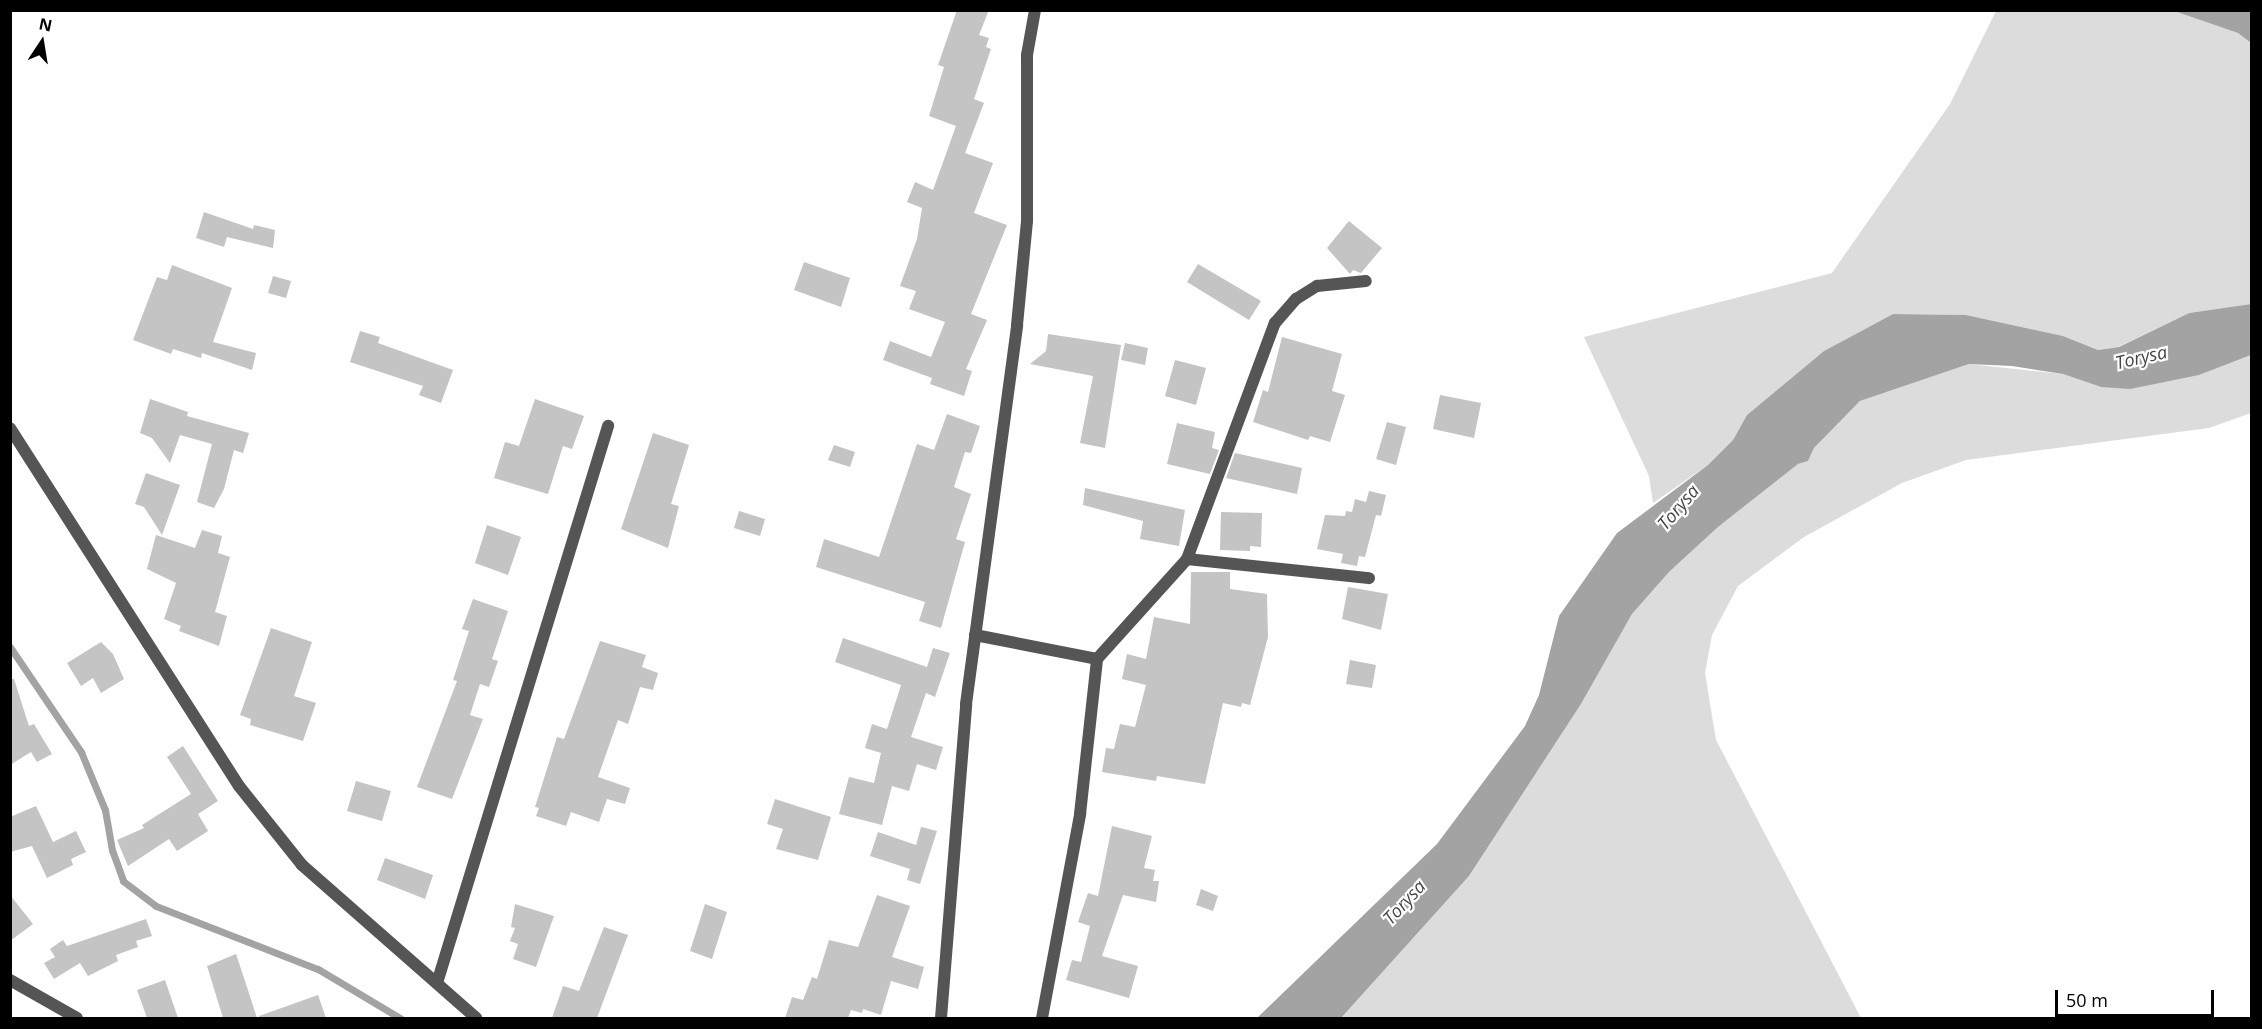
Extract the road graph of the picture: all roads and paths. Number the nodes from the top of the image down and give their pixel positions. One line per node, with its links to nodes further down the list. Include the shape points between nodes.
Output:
1 (1035, 10): 7 (street, via 1027,55 1027,221 1017,325)
2 (1366, 281): 5 (street, via 1317,286 1296,299 1275,323)
3 (608, 426): 10 (street)
4 (10, 428): 10 (street, via 239,786 302,865)
5 (1187, 559): 6 (street); 8 (street)
6 (1369, 578)
7 (975, 635): 8 (street); 13 (street)
8 (1097, 659): 14 (street, via 1080,814)
9 (10, 980): 11 (street)
10 (437, 983): 12 (street)
11 (77, 1018)
12 (476, 1018)
13 (941, 1018)
14 (1042, 1018)

